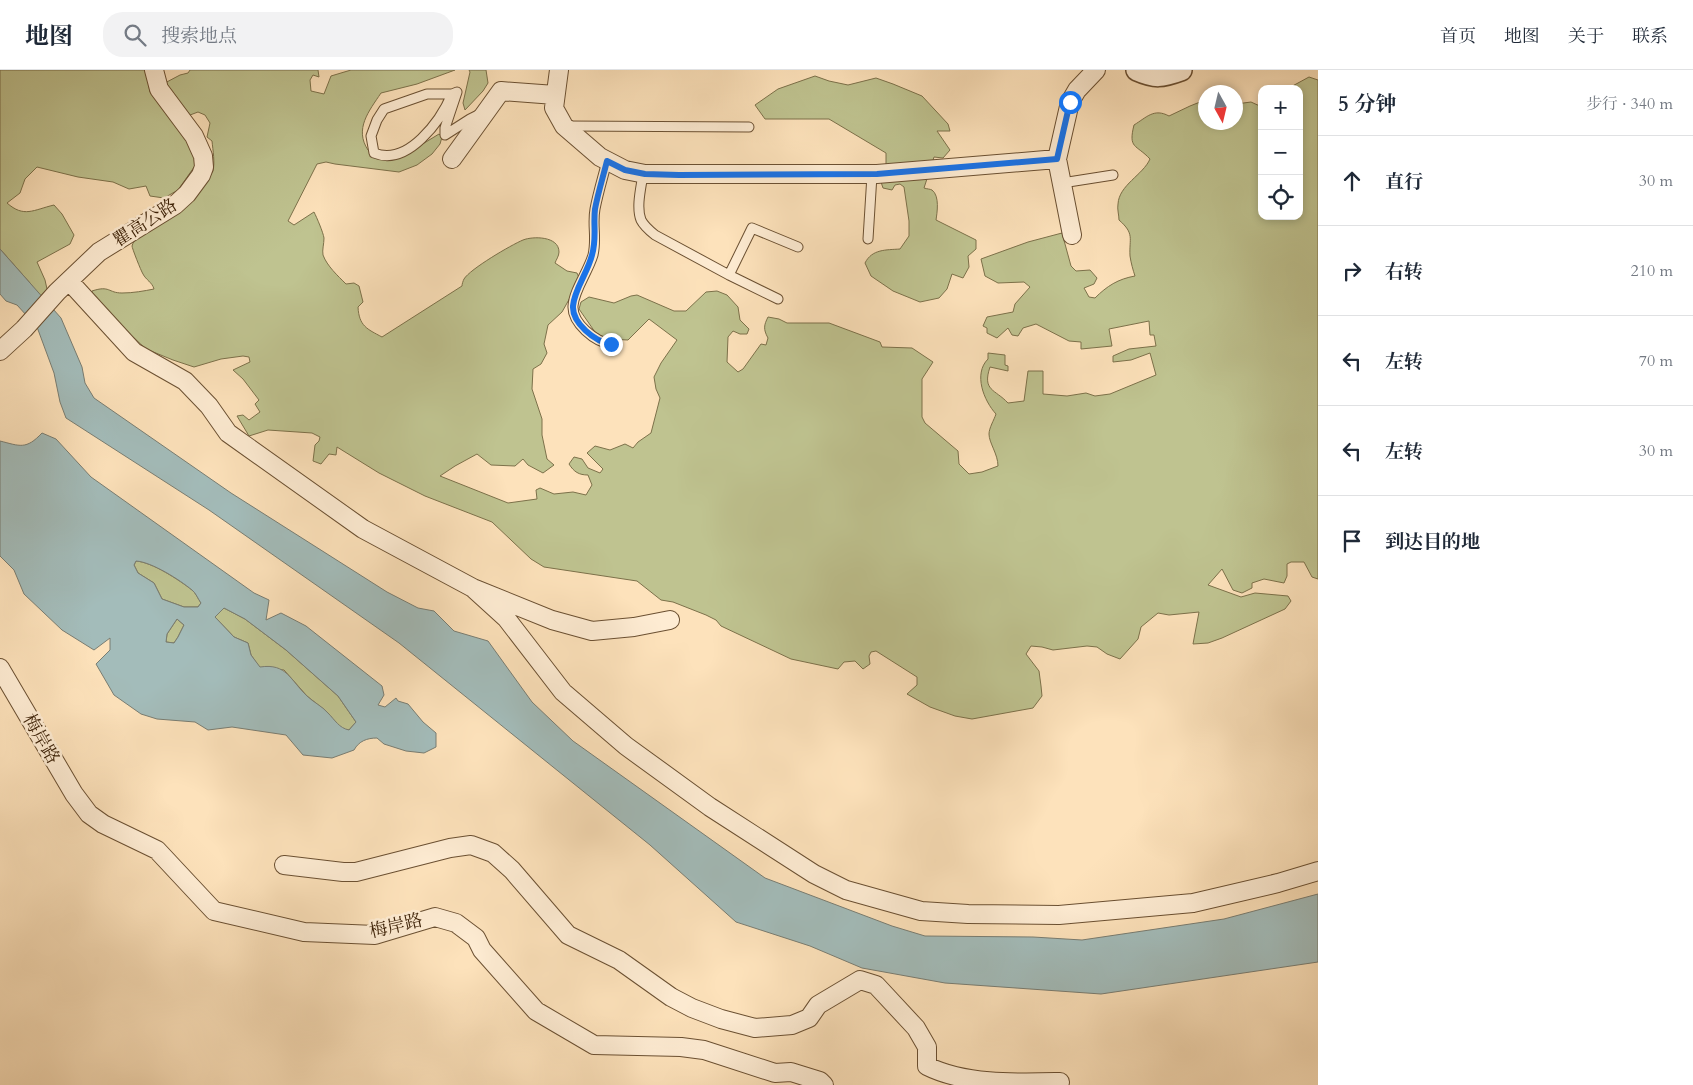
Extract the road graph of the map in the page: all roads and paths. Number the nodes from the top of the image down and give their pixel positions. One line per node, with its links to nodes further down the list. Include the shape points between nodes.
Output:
1 (154, 70): 22 (street, 瞿高公路, via 159,89 194,136 203,156 201,175 175,205 99,252)
2 (559, 70): 7 (street)
3 (1096, 70): 12 (street, via 1070,102)
4 (1137, 70): 5 (street, via 1151,76 1165,76)
5 (1181, 70)
6 (452, 94): 6 (lane, via 427,94 384,109 371,136 374,153 380,156 404,152 424,137 446,110); 8 (lane, via 458,92 445,135)
7 (555, 95): 8 (street, via 501,91); 9 (street, via 554,108)
8 (485, 112): 11 (street)
9 (564, 126): 10 (lane); 13 (street)
10 (750, 127)
11 (452, 159)
12 (1057, 159): 15 (street); 17 (street)
13 (607, 161): 14 (street); 24 (lane, via 595,211 596,242 573,306 583,327 593,337)
14 (642, 174): 15 (street); 21 (lane, via 641,220 646,227)
15 (872, 174): 19 (lane)
16 (1113, 175): 17 (lane)
17 (1062, 183): 18 (street)
18 (1072, 235)
19 (868, 239)
20 (798, 247): 21 (lane, via 752,228)
21 (729, 275): 23 (lane)
22 (63, 287): 25 (street, 瞿高公路); 26 (street, via 134,352 186,381 228,433 363,529)
23 (778, 300)
24 (611, 344)
25 (0, 351)
26 (473, 588): 27 (street, via 552,620 592,631); 30 (street, via 506,618 563,692 626,746 710,807 814,874 846,890 920,911 1059,915 1193,903)
27 (670, 620)
28 (0, 668): 32 (street, 梅岸路, via 89,814 157,850 214,911 304,932 376,935 435,917 456,923 476,938 482,950 536,1011 594,1045 704,1050 775,1073 791,1072)
29 (284, 865): 31 (street, via 356,872 471,845 492,853 512,870 568,935 619,960 692,1008 755,1028 792,1025 809,1018 818,1005 860,980 876,985 916,1028 927,1047 927,1066 934,1071 973,1083)
30 (1318, 871)
31 (1060, 1082)
32 (824, 1085)

